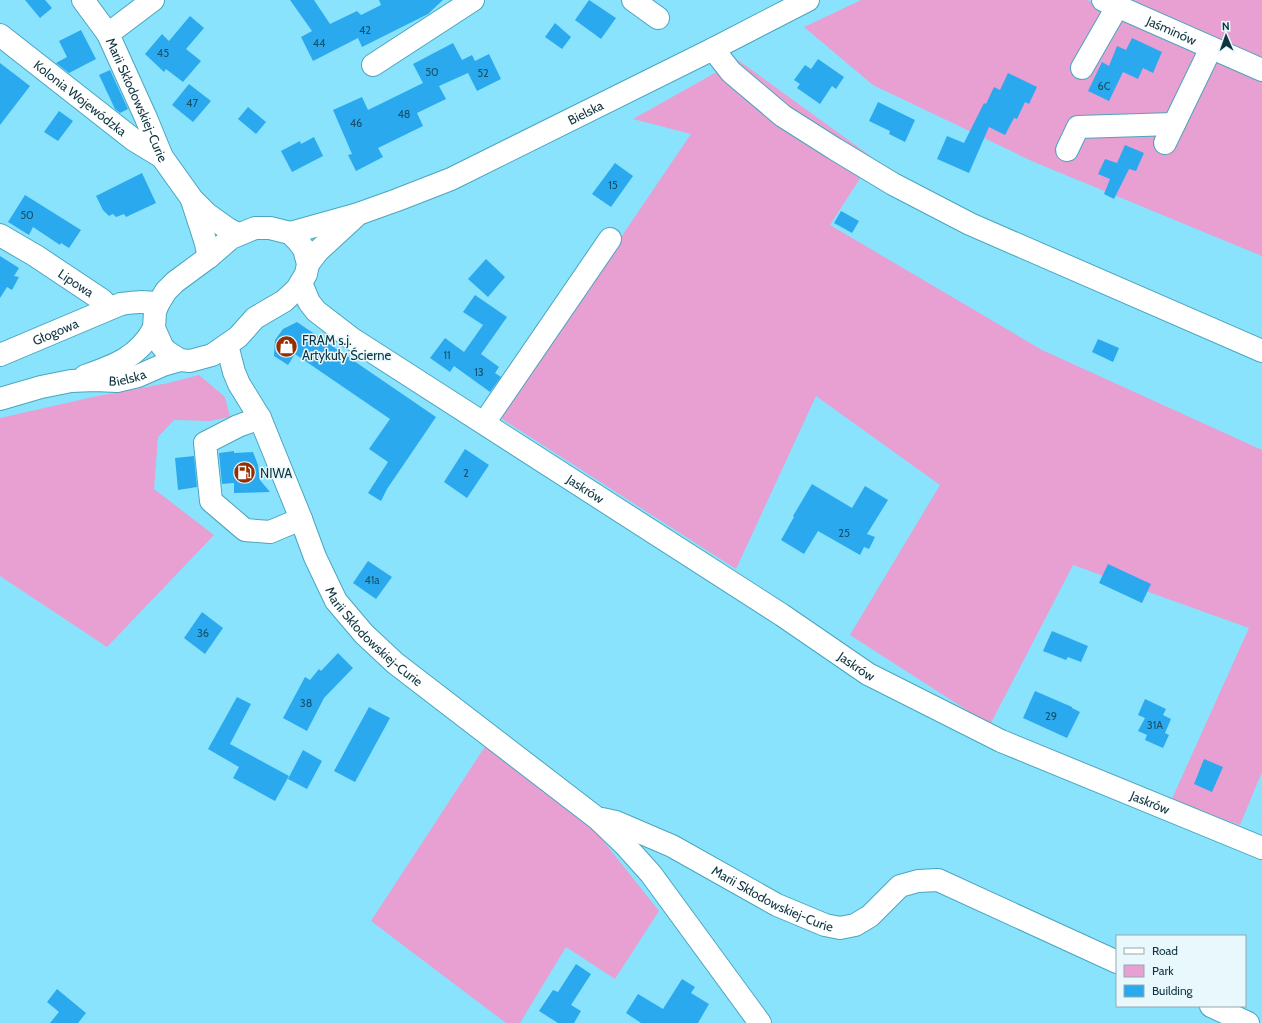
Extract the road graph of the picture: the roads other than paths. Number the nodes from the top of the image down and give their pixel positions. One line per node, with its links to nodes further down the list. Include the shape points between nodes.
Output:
1 (83, 0): 8 (street, Marii Skłodowskiej-Curie)
2 (153, 0): 8 (street)
3 (473, 0): 12 (street)
4 (633, 0): 7 (street)
5 (808, 0): 11 (street, Bielska)
6 (1110, 4): 10 (street, Jaśminów); 13 (street)
7 (658, 18)
8 (108, 34): 16 (street, Marii Skłodowskiej-Curie)
9 (0, 35): 16 (street, Kolonia Wojewódzka, via 134,140)
10 (1211, 48): 14 (street, Jaśminów); 15 (street, via 1170,134 1078,127)
11 (713, 49): 18 (street, Bielska, via 451,178); 31 (street, via 731,72 783,116 893,184 970,224)
12 (373, 65)
13 (1082, 68)
14 (1262, 70)
15 (1067, 150)
16 (162, 157): 17 (street, Marii Skłodowskiej-Curie)
17 (192, 199): 20 (street, Marii Skłodowskiej-Curie, via 207,214); 23 (street, Marii Skłodowskiej-Curie)
18 (358, 214): 19 (street, Bielska); 24 (street, Bielska, via 318,251)
19 (290, 233): 20 (street, via 270,228 255,228); 24 (street, Jaskrów, via 304,249)
20 (238, 234): 23 (street)
21 (0, 235): 27 (street, Lipowa, via 36,256)
22 (610, 239): 39 (street)
23 (209, 257): 26 (street, via 170,286)
24 (305, 274): 25 (street, Bielska, via 292,295); 28 (street, Jaskrów, via 309,302)
25 (284, 301): 28 (street, Jaskrów); 30 (street, Bielska, via 255,318)
26 (158, 304): 27 (street, via 137,301); 29 (street)
27 (110, 308): 32 (street, Głogowa)
28 (316, 311): 39 (street, Jaskrów, via 350,338)
29 (154, 328): 34 (street, via 166,351); 35 (street, Bielska, via 140,349 126,359)
30 (227, 346): 33 (street, Bielska); 36 (street, Marii Skłodowskiej-Curie)
31 (1262, 351)
32 (0, 355)
33 (204, 358): 34 (street, Bielska); 36 (street, Marii Skłodowskiej-Curie)
34 (180, 360): 35 (street, Bielska, via 117,381)
35 (71, 381): 37 (street, Bielska)
36 (238, 384): 38 (street, Marii Skłodowskiej-Curie)
37 (0, 399)
38 (260, 418): 40 (street, Marii Skłodowskiej-Curie); 40 (street, via 205,442 211,501 245,530 270,532)
39 (484, 423): 42 (street, Jaskrów, via 782,615 868,674 1001,741)
40 (301, 519): 41 (street, Marii Skłodowskiej-Curie, via 315,557 336,601 364,634 395,663)
41 (598, 819): 43 (street, Marii Skłodowskiej-Curie, via 616,822 672,846 777,905 825,925 840,928 854,925 870,916 900,886 918,881 938,880); 45 (street, Marii Skłodowskiej-Curie, via 651,874)
42 (1262, 848)
43 (1116, 962)
44 (1213, 1007): 46 (street)
45 (760, 1023)
46 (1248, 1023)

